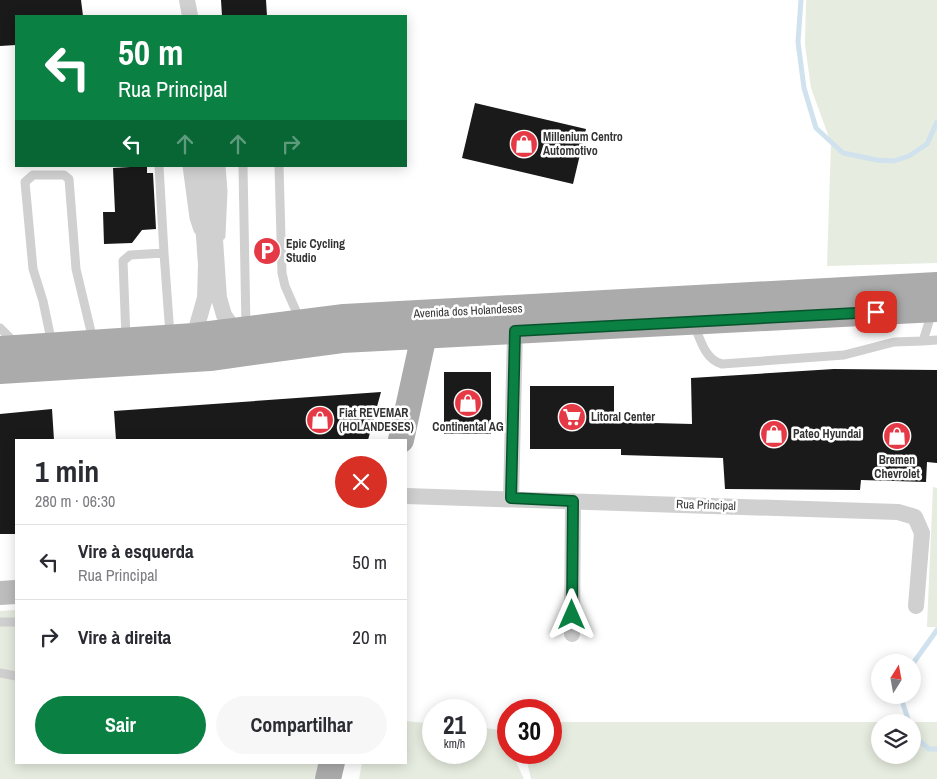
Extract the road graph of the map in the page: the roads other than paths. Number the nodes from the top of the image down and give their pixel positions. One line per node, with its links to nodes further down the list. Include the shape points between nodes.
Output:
1 (186, 0): 2 (street)
2 (190, 15)
3 (159, 167): 11 (lane)
4 (187, 167): 10 (lane, via 194,218)
5 (199, 167): 10 (street)
6 (210, 167): 12 (street)
7 (221, 167): 12 (lane, via 223,215)
8 (243, 167): 18 (lane)
9 (279, 167): 14 (lane, via 282,273)
10 (204, 246): 20 (street, via 205,298)
11 (164, 253): 20 (lane); 22 (lane, via 130,255 123,261)
12 (218, 266): 18 (street, via 219,298 224,315)
13 (935, 301): 15 (main road, Avenida dos Holandeses); 16 (main road, Avenida dos Holandeses); 23 (lane)
14 (301, 322): 16 (main road, Avenida dos Holandeses); 18 (main road, Avenida dos Holandeses)
15 (692, 322): 19 (main road, Avenida dos Holandeses); 23 (lane, via 710,358 722,364 844,355 894,342)
16 (418, 325): 19 (main road, Avenida dos Holandeses); 27 (main road, Avenida dos Holandeses, via 342,340 210,358); 28 (main road)
17 (0, 328): 26 (lane)
18 (240, 330): 20 (main road, Avenida dos Holandeses)
19 (515, 331): 30 (street)
20 (182, 337): 22 (main road, Avenida dos Holandeses)
21 (937, 340): 23 (lane)
22 (127, 341): 24 (main road, Avenida dos Holandeses)
23 (924, 341)
24 (93, 343): 25 (main road, Avenida dos Holandeses); 25 (lane, via 76,269 69,179 64,175 33,175 25,182 33,269)
25 (52, 346): 26 (main road, Avenida dos Holandeses)
26 (10, 348)
27 (0, 371)
28 (401, 439)
29 (407, 496): 30 (street, Rua Principal)
30 (511, 498): 31 (street, Rua Principal)
31 (573, 501): 34 (street, Rua Principal, via 909,514 915,517 922,533); 37 (street)
32 (15, 592): 33 (main road)
33 (0, 593)
34 (916, 606)
35 (0, 622): 36 (lane)
36 (15, 622)
37 (572, 634)
38 (0, 674): 39 (lane)
39 (15, 676)
40 (332, 764): 41 (main road)
41 (328, 779)

